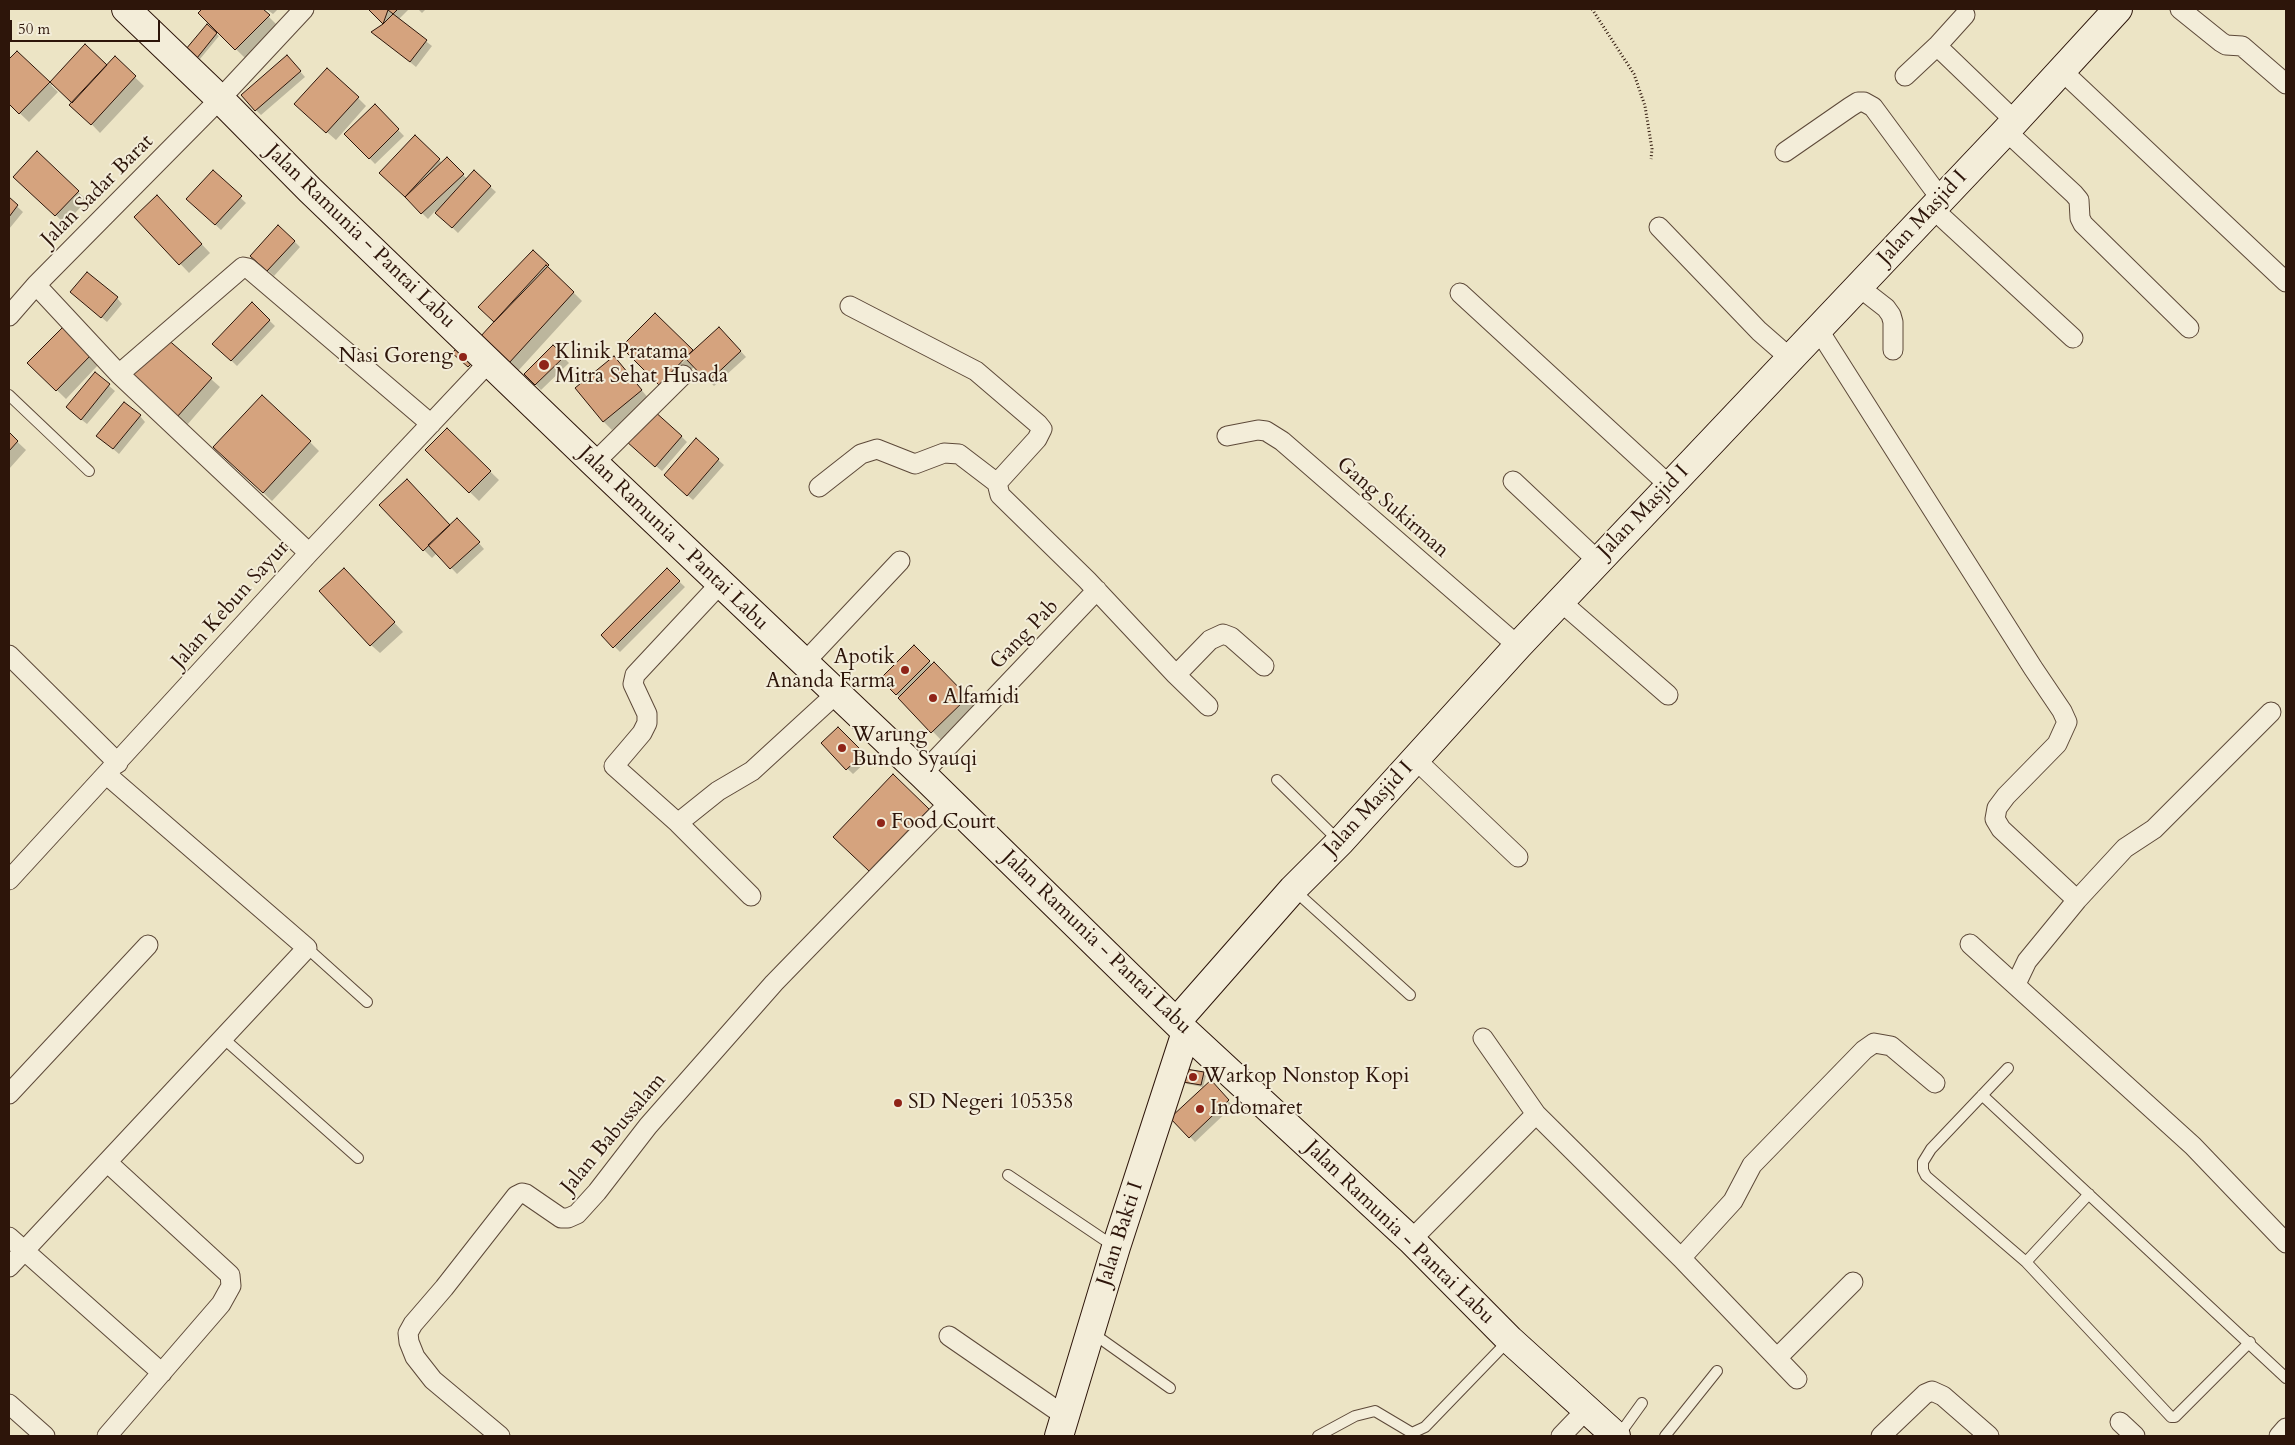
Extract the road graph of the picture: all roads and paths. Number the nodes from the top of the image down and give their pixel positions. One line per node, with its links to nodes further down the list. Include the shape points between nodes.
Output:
1 (126, 9): 11 (main road, Jalan Ramunia - Pantai Labu)
2 (304, 9): 11 (street, Jalan Sadar Barat)
3 (1592, 9): 14 (path, via 1634,74 1645,106)
4 (2118, 9): 8 (main road, Jalan Masjid I)
5 (2180, 9): 10 (street, via 2226,45 2242,46)
6 (1965, 15): 7 (street)
7 (1938, 46): 9 (street); 12 (street)
8 (2061, 70): 12 (main road, Jalan Masjid I); 17 (street)
9 (1905, 76)
10 (2286, 84)
11 (220, 99): 18 (street, Jalan Sadar Barat); 28 (main road, Jalan Ramunia - Pantai Labu)
12 (2011, 126): 15 (main road, Jalan Masjid I); 23 (street, via 2079,200 2083,224)
13 (1785, 152): 15 (street, via 1850,107 1864,102 1873,107)
14 (1651, 159)
15 (1936, 203): 19 (main road, Jalan Masjid I); 25 (street)
16 (1659, 227): 27 (street, via 1759,331)
17 (2286, 282)
18 (36, 285): 22 (street, Jalan Sadar Barat); 29 (street)
19 (1859, 287): 24 (main road, Jalan Masjid I); 26 (street, via 1891,315)
20 (1460, 293): 38 (street)
21 (850, 306): 37 (street, via 976,372 1038,424 1042,429 1037,439)
22 (9, 316)
23 (2189, 328)
24 (1818, 329): 27 (main road, Jalan Masjid I); 66 (street, via 2062,710 2067,722 2058,744 2006,796 1997,808 1995,819 2001,829)
25 (2073, 338)
26 (1893, 350)
27 (1791, 359): 38 (main road, Jalan Masjid I)
28 (489, 362): 32 (street, Jalan Kebun Sayur); 34 (main road, Jalan Ramunia - Pantai Labu)
29 (119, 374): 32 (street, via 243,267); 40 (street)
30 (683, 375): 34 (street)
31 (9, 395): 35 (lane)
32 (430, 424): 40 (street, Jalan Kebun Sayur)
33 (1227, 436): 46 (street, Gang Sukirman, via 1258,430 1282,441)
34 (594, 463): 43 (main road, Jalan Ramunia - Pantai Labu)
35 (89, 471)
36 (1513, 481): 42 (street)
37 (997, 482): 39 (street, via 959,454 944,453 915,464 877,449 861,454); 44 (street, via 1000,495)
38 (1670, 486): 42 (main road, Jalan Masjid I)
39 (819, 487)
40 (308, 553): 56 (street, Jalan Kebun Sayur)
41 (900, 561): 48 (street)
42 (1598, 561): 45 (main road, Jalan Masjid I)
43 (720, 584): 48 (main road, Jalan Ramunia - Pantai Labu); 60 (street, via 635,675 633,684 647,714 647,723 614,766)
44 (1097, 590): 50 (street); 57 (street, Gang Pab)
45 (1560, 601): 46 (main road, Jalan Masjid I); 52 (street)
46 (1518, 646): 55 (main road, Jalan Masjid I)
47 (9, 655): 56 (street)
48 (804, 664): 51 (main road, Jalan Ramunia - Pantai Labu)
49 (1264, 666): 50 (street, via 1231,637 1223,634 1210,640)
50 (1176, 675): 53 (street)
51 (836, 694): 57 (main road, Jalan Ramunia - Pantai Labu); 60 (street, via 752,771 718,791)
52 (1668, 695)
53 (1208, 706)
54 (2271, 712): 66 (street, via 2154,829 2124,848)
55 (1415, 759): 61 (main road, Jalan Masjid I); 62 (street)
56 (112, 769): 63 (street, Jalan Kebun Sayur); 69 (street)
57 (922, 774): 59 (main road, Jalan Ramunia - Pantai Labu)
58 (1277, 780): 61 (lane)
59 (950, 802): 73 (main road, Jalan Ramunia - Pantai Labu); 110 (street, Jalan Babussalam, via 774,983 648,1126 577,1214 562,1218 526,1194 516,1196 413,1324 408,1333 409,1342 421,1365 433,1380)
60 (678, 823): 65 (street)
61 (1340, 842): 64 (main road, Jalan Masjid I)
62 (1518, 857)
63 (9, 880)
64 (1293, 889): 71 (lane); 73 (main road, Jalan Masjid I)
65 (751, 896)
66 (2077, 900): 70 (street, via 2027,961)
67 (1970, 944): 70 (street)
68 (148, 945): 78 (street)
69 (307, 948): 72 (lane); 74 (street)
70 (2016, 984): 87 (street, via 2193,1146)
71 (1410, 995)
72 (367, 1002)
73 (1181, 1027): 86 (main road, Jalan Ramunia - Pantai Labu); 88 (main road, Jalan Bakti I)
74 (224, 1038): 81 (lane); 82 (street)
75 (1483, 1038): 80 (street)
76 (2008, 1068): 79 (lane)
77 (1934, 1083): 90 (street, via 1891,1046 1874,1043 1752,1165 1733,1201)
78 (9, 1094)
79 (1982, 1095): 84 (lane); 91 (lane, via 1931,1149 1922,1162 1923,1170)
80 (1536, 1114): 86 (street); 90 (street)
81 (358, 1158)
82 (107, 1162): 89 (street); 100 (street, via 230,1275 231,1286 221,1304)
83 (1008, 1175): 88 (lane)
84 (2088, 1194): 91 (lane); 97 (lane)
85 (9, 1238): 89 (street)
86 (1411, 1240): 96 (main road, Jalan Ramunia - Pantai Labu)
87 (2286, 1243)
88 (1116, 1247): 94 (main road, Jalan Bakti I)
89 (23, 1251): 92 (street); 100 (street)
90 (1681, 1258): 98 (street)
91 (2026, 1262): 97 (lane, via 2171,1417 2176,1417)
92 (9, 1267)
93 (1853, 1282): 98 (street)
94 (1090, 1331): 103 (lane); 108 (main road, Jalan Bakti I)
95 (949, 1336): 108 (street)
96 (1510, 1340): 106 (main road, Jalan Ramunia - Pantai Labu); 113 (lane, via 1425,1427 1412,1433 1375,1411 1355,1416)
97 (2250, 1342): 101 (lane)
98 (1777, 1358): 102 (street)
99 (1717, 1371): 116 (lane)
100 (162, 1373): 112 (street)
101 (2286, 1378)
102 (1797, 1379)
103 (1170, 1388)
104 (1642, 1403): 115 (lane)
105 (9, 1404): 111 (street)
106 (1586, 1410): 114 (street); 115 (main road, Jalan Ramunia - Pantai Labu)
107 (2120, 1422): 119 (street)
108 (1062, 1426)
109 (2286, 1428): 120 (street)
110 (493, 1434)
111 (45, 1436)
112 (107, 1436)
113 (1318, 1436)
114 (1561, 1436)
115 (1617, 1436)
116 (1665, 1436)
117 (1881, 1436): 118 (street, via 1932,1390)
118 (1989, 1436)
119 (2135, 1436)
120 (2278, 1436)

